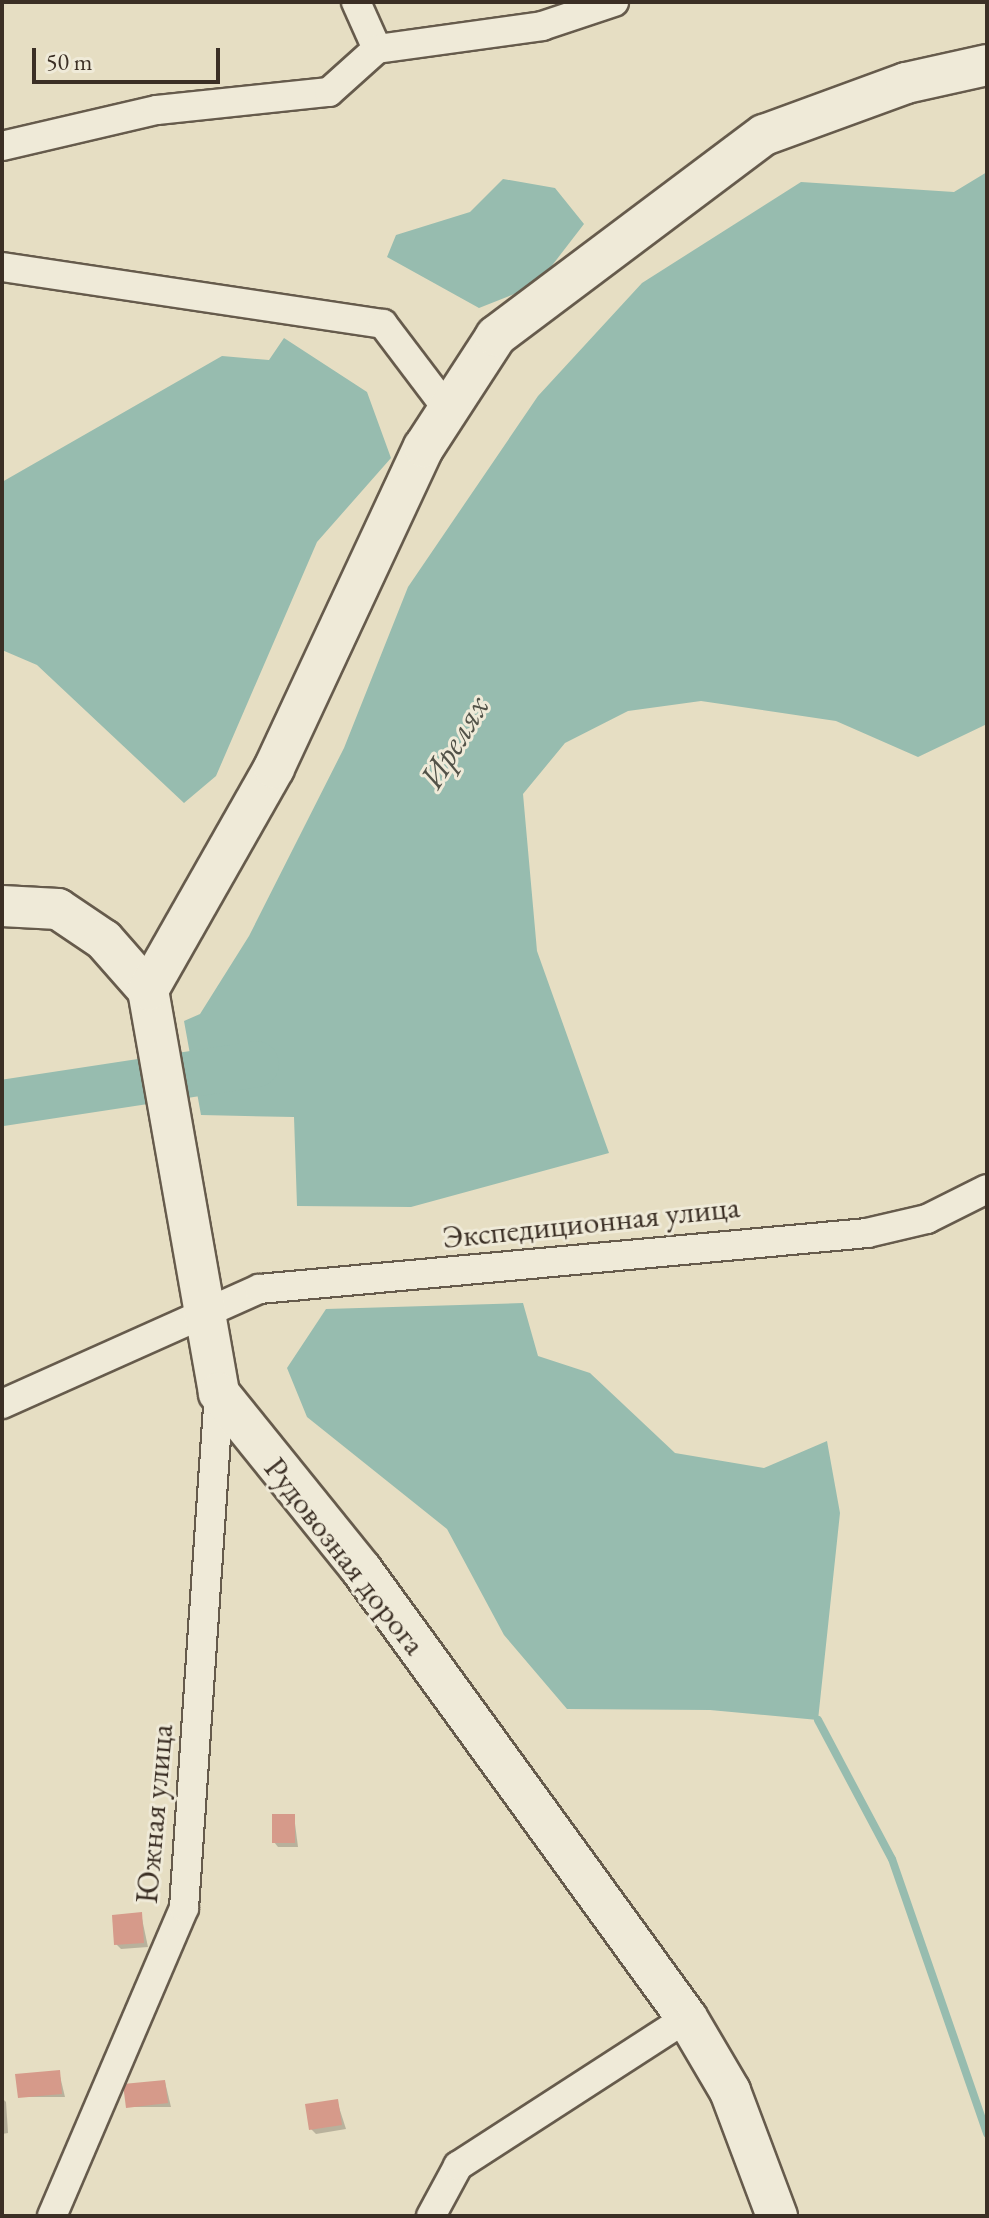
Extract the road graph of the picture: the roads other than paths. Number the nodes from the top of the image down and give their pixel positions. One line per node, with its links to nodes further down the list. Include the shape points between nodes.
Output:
1 (356, 2): 3 (street)
2 (614, 2): 3 (street, via 542,26)
3 (377, 49): 5 (street, via 329,92 157,110)
4 (987, 65): 7 (street, via 906,83 764,135 496,336)
5 (2, 146)
6 (2, 267): 7 (street, via 383,324)
7 (448, 410): 9 (street)
8 (2, 906): 9 (street, via 58,909 104,940)
9 (153, 1007): 11 (street, Рудовозная дорога, via 175,1120)
10 (987, 1189): 11 (street, Экспедиционная улица, via 927,1219 867,1233 259,1289)
11 (200, 1315): 12 (street, Рудовозная дорога); 13 (street, Экспедиционная улица)
12 (219, 1393): 14 (street, Рудовозная дорога, via 361,1569); 15 (street, Южная улица, via 184,1908)
13 (2, 1404)
14 (687, 2018): 16 (street, via 458,2166); 17 (street, Рудовозная дорога, via 730,2091)
15 (47, 2215)
16 (431, 2216)
17 (777, 2216)

